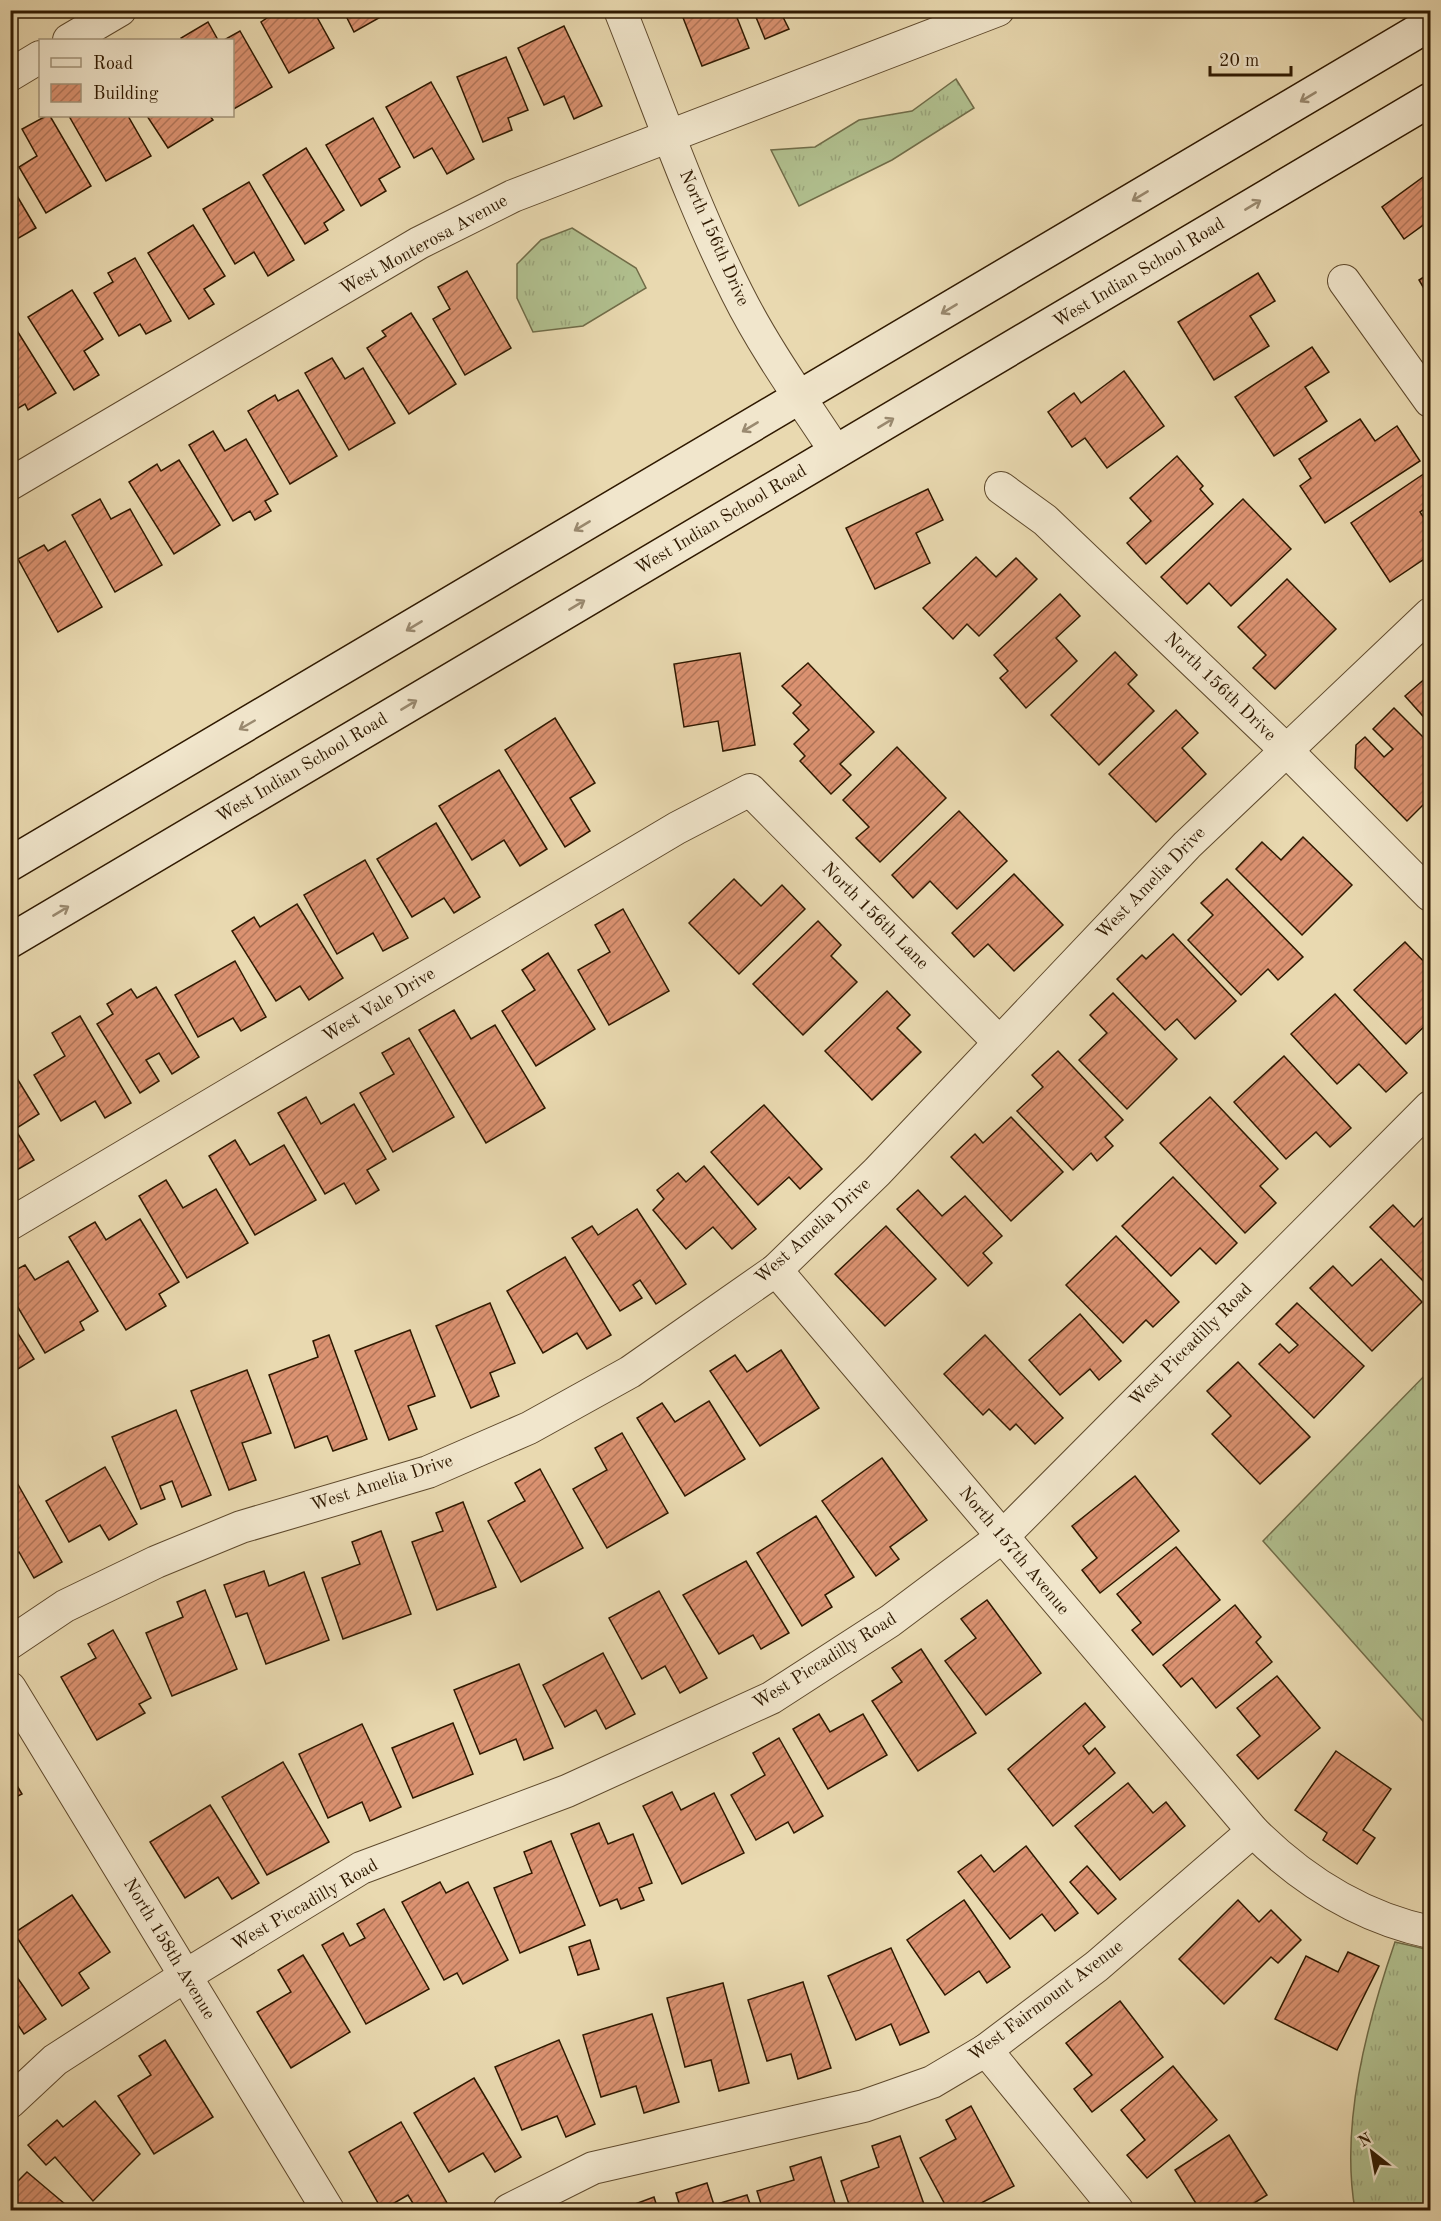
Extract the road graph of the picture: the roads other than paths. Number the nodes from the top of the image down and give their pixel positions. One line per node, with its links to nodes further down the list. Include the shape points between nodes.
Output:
1 (120, 10): 5 (street)
2 (620, 10): 9 (street, North 156th Drive)
3 (998, 10): 9 (street, West Monterosa Avenue)
4 (1431, 24): 11 (main road, one-way to 11)
5 (71, 39)
6 (39, 58): 7 (street)
7 (10, 75)
8 (1431, 100): 13 (main road, West Indian School Road, one-way to 8)
9 (670, 135): 11 (street, North 156th Drive, via 692,195 734,287); 14 (street, West Monterosa Avenue, via 513,196 456,224)
10 (1344, 281): 12 (street)
11 (801, 398): 13 (street, North 156th Drive); 19 (main road, one-way to 19)
12 (1431, 401)
13 (836, 452): 21 (main road, West Indian School Road, one-way to 13)
14 (10, 484)
15 (1001, 488): 17 (street, North 156th Drive, via 1045,520)
16 (1431, 614): 17 (street, West Amelia Drive)
17 (1286, 750): 20 (street, North 156th Drive); 22 (street, West Amelia Drive, via 1187,845)
18 (750, 790): 22 (street, North 156th Lane); 24 (street, West Vale Drive, via 667,834)
19 (10, 864)
20 (1431, 895)
21 (10, 940)
22 (999, 1042): 25 (street, West Amelia Drive, via 877,1172)
23 (1431, 1107): 26 (street, West Piccadilly Road)
24 (10, 1224)
25 (776, 1269): 26 (street, North 157th Avenue); 27 (street, West Amelia Drive, via 630,1372 530,1428 428,1472 230,1531 65,1606)
26 (1002, 1537): 29 (street, North 157th Avenue); 31 (street, West Piccadilly Road, via 890,1622 771,1698 567,1791 362,1868)
27 (10, 1643)
28 (10, 1688): 31 (street, North 158th Avenue)
29 (1253, 1831): 30 (street, via 1287,1864 1332,1895 1399,1924); 32 (street, West Fairmount Avenue, via 1097,1966)
30 (1431, 1932)
31 (185, 1976): 33 (street, West Piccadilly Road, via 55,2060); 34 (street, North 158th Avenue)
32 (986, 2050): 35 (street, West Fairmount Avenue, via 932,2082 864,2106 593,2168); 36 (street)
33 (10, 2102)
34 (328, 2211)
35 (509, 2211)
36 (1117, 2211)

